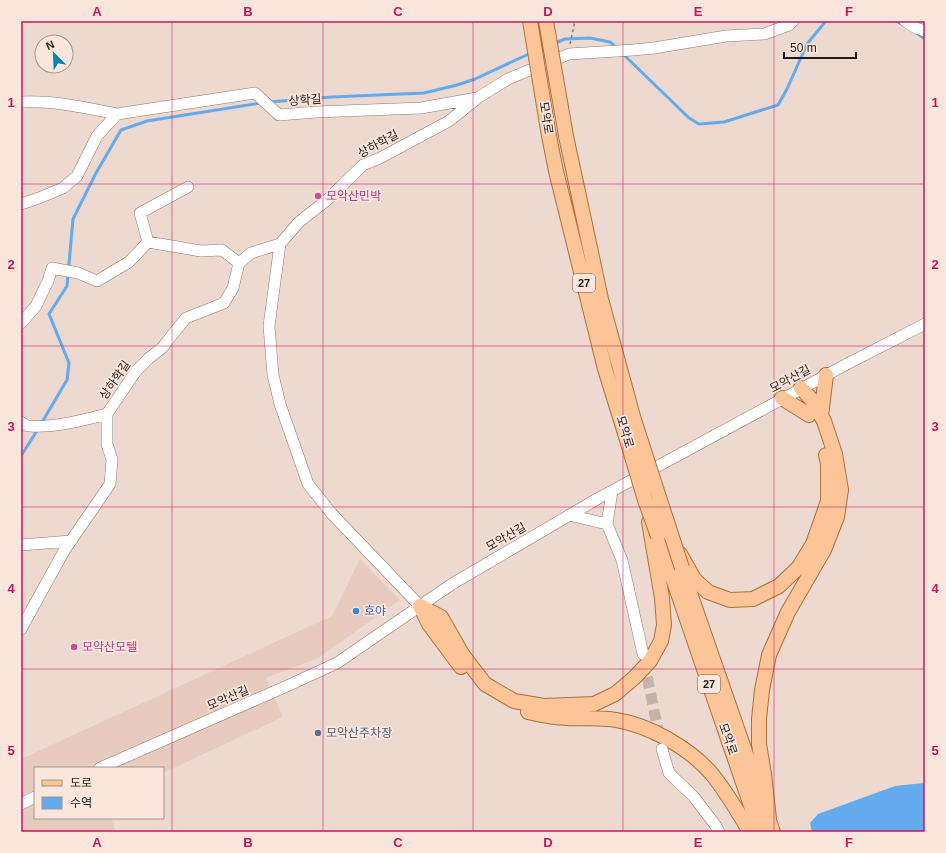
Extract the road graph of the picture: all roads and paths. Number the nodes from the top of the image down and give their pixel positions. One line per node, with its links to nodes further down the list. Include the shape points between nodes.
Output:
1 (530, 21): 24 (main road, 모악로 / 27, bridge, via 556,171 605,368)
2 (546, 21): 24 (main road, 모악로 / 27, bridge, via 566,136)
3 (575, 21): 7 (path)
4 (793, 21): 7 (street, 상하학길, via 789,25 764,34 726,36 654,48)
5 (905, 21): 6 (street)
6 (925, 31)
7 (569, 54): 8 (street, 상하학길, via 508,79)
8 (479, 98): 10 (street, 상학길, via 421,108 279,115 255,93); 14 (street, 상하학길, via 449,121 363,165 327,200 299,222)
9 (21, 102): 10 (street, 상학길, via 36,101)
10 (117, 114): 12 (street, via 97,136 76,176 63,188)
11 (188, 186): 13 (street, via 140,213)
12 (21, 204)
13 (148, 242): 15 (street, via 201,250 222,250); 16 (street, via 129,262 97,281 78,273 52,268 36,306)
14 (280, 244): 15 (street, via 251,253); 32 (street, via 269,326 273,375 280,404 308,484 332,514)
15 (239, 263): 21 (street, 상하학길, via 233,288 224,303 186,318 163,347 136,371)
16 (21, 323)
17 (925, 324): 18 (street, 모악산길)
18 (826, 375): 19 (street, 모악산길); 22 (main road)
19 (801, 388): 20 (street, 모악산길); 22 (main road, via 812,400)
20 (782, 398): 22 (main road); 25 (street, 모악산길)
21 (107, 414): 23 (street, via 50,425); 30 (street, 상하학길, via 107,444 112,460 110,484)
22 (815, 415): 28 (main road, via 828,464 828,501 813,544 799,567 779,586 753,599 730,600 708,592 694,579 678,550); 39 (main road, via 835,454 840,490 837,517 824,550 788,612 769,655 758,719 759,744)
23 (24, 424)
24 (629, 425): 26 (main road, 모악로 / 27, bridge); 28 (main road, 모악로 / 27, bridge)
25 (612, 491): 27 (street, 모악산길); 29 (street)
26 (645, 500): 32 (main road, via 662,598 664,625 661,641 650,661 634,678 615,694 594,704 544,706 514,701 486,684 462,654 441,617); 42 (main road, 모악로 / 27, bridge)
27 (569, 515): 29 (street); 32 (street, 모악산길, via 452,584)
28 (667, 522): 39 (main road, 모악로 / 27, bridge)
29 (607, 524): 34 (street, via 622,560)
30 (71, 541): 31 (street); 33 (street, 상하학길)
31 (21, 545)
32 (420, 606): 36 (street, 모악산길, via 337,663); 41 (main road, via 429,624 479,689 510,708 542,716 615,719 636,724 656,733 694,757 711,773)
33 (21, 629)
34 (643, 654)
35 (662, 749): 40 (street, via 669,773 694,797)
36 (102, 767)
37 (34, 798): 38 (street)
38 (21, 804)
39 (771, 826)
40 (719, 832)
41 (750, 832)
42 (760, 832)

